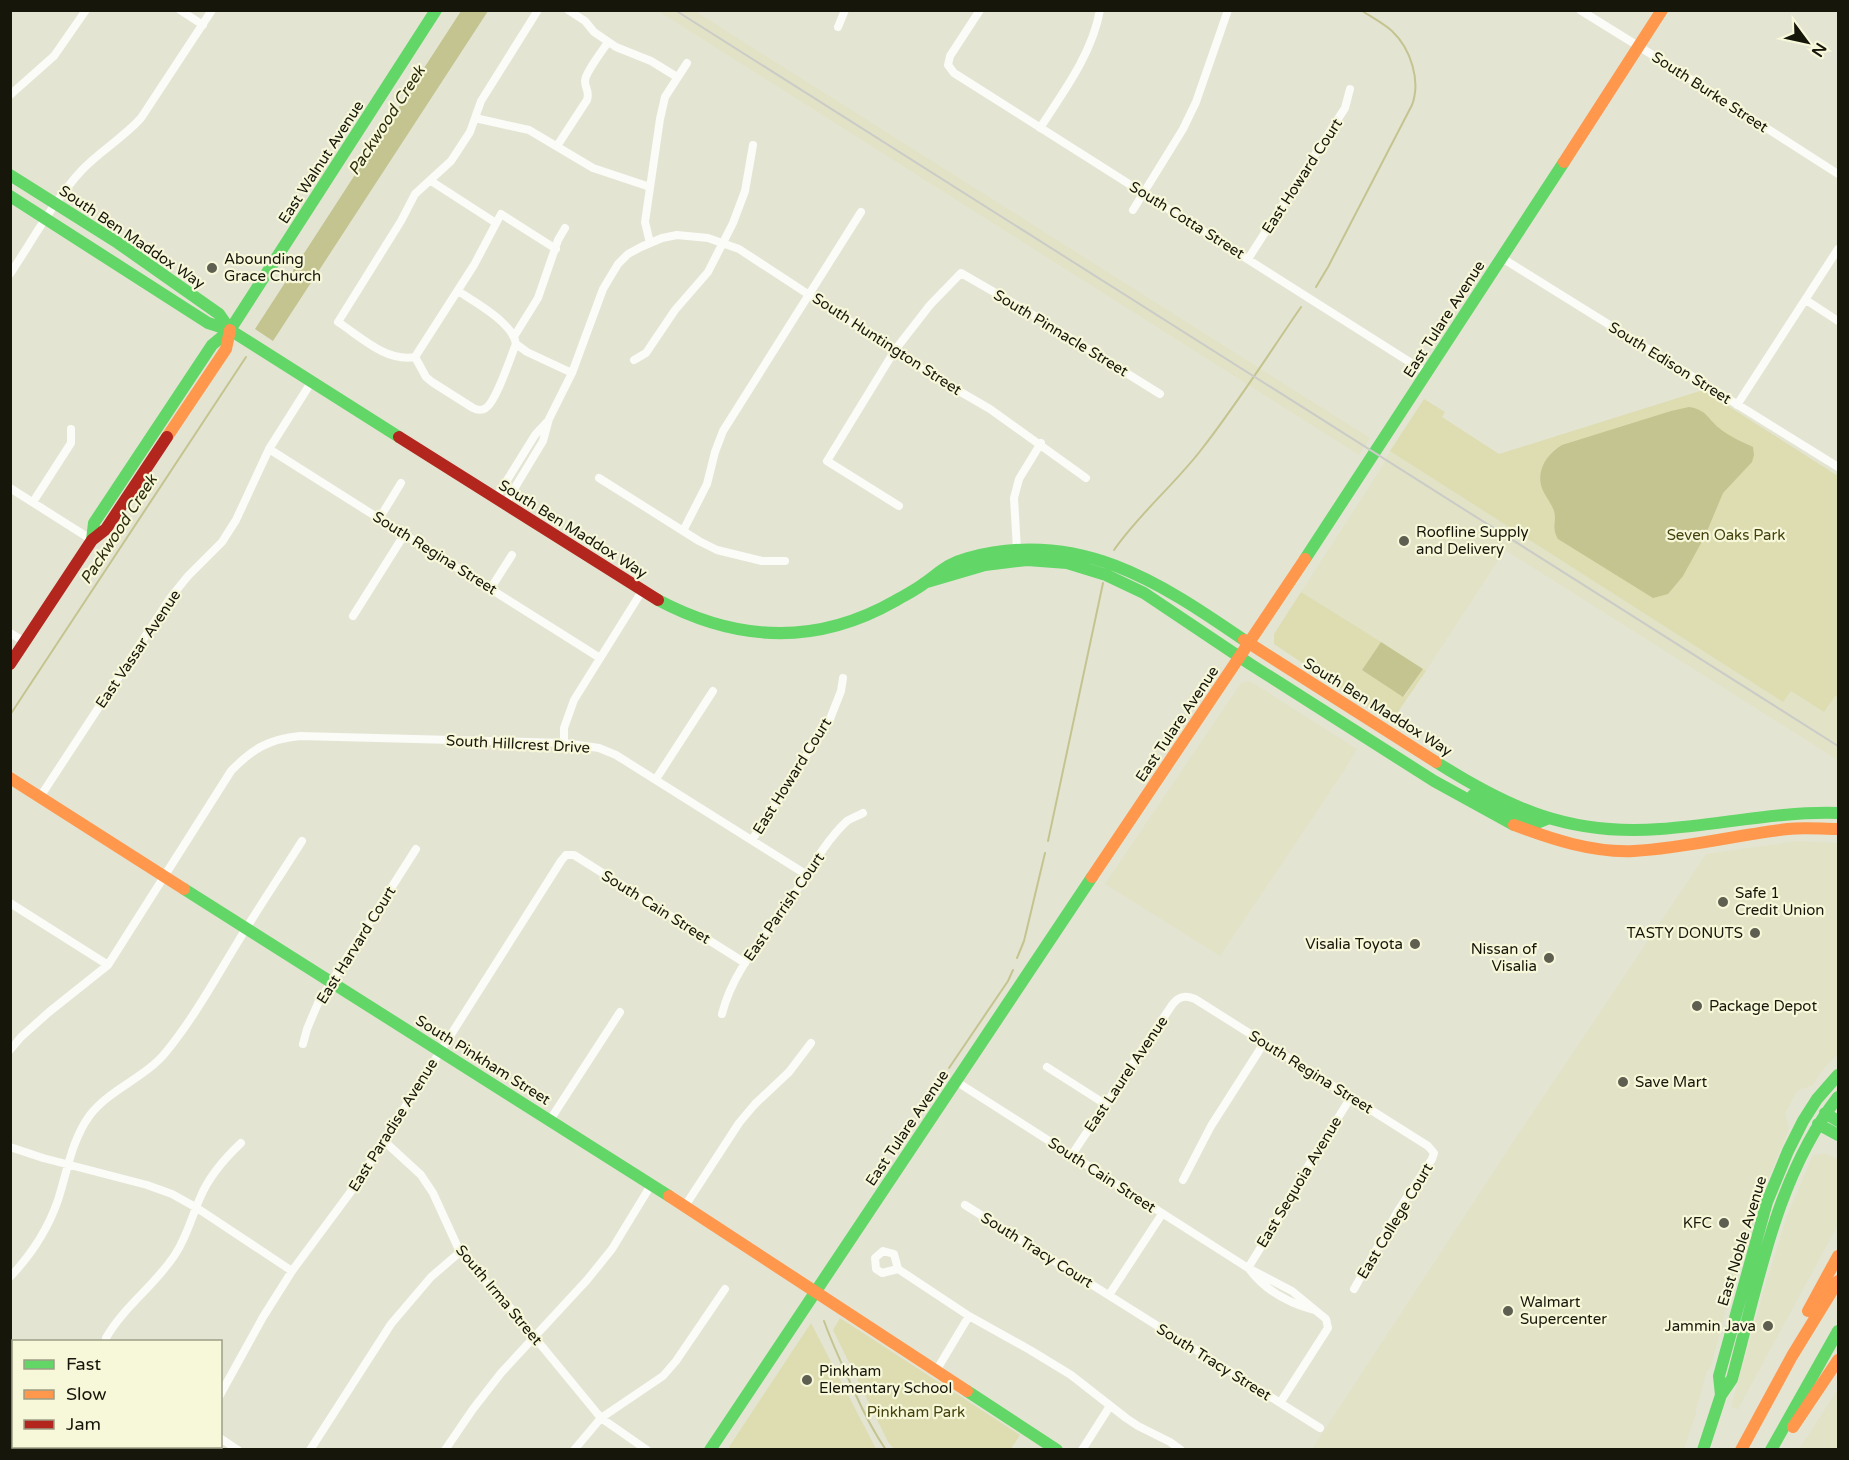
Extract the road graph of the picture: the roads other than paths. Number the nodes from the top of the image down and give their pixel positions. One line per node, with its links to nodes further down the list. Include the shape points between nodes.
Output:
1 (86, 10): 20 (street, via 54,56)
2 (180, 10): 13 (street)
3 (212, 10): 13 (street)
4 (436, 10): 48 (main road, East Walnut Avenue)
5 (538, 10): 21 (street, via 481,101)
6 (568, 10): 15 (street)
7 (845, 10): 14 (street)
8 (980, 10): 22 (street, South Cotta Street, via 948,65 954,73)
9 (1100, 10): 22 (street, via 1088,48)
10 (1228, 10): 29 (street, via 1196,102)
11 (1580, 10): 16 (street, South Burke Street)
12 (1662, 10): 16 (main road, East Tulare Avenue)
13 (203, 25): 31 (street, via 141,118 82,170)
14 (838, 27)
15 (608, 42): 18 (street); 23 (street, via 587,74 587,99)
16 (1638, 47): 25 (street, South Burke Street); 41 (main road, East Tulare Avenue)
17 (687, 63): 18 (street)
18 (678, 77): 28 (street, via 665,97)
19 (1350, 89): 42 (street, East Howard Court, via 1345,108)
20 (10, 95)
21 (475, 118): 23 (street, via 529,130); 27 (street, via 451,161)
22 (1040, 128): 29 (street, South Cotta Street)
23 (557, 146): 28 (street, via 593,168)
24 (753, 146): 38 (street, via 745,191)
25 (1839, 174)
26 (10, 175): 31 (main road, South Ben Maddox Way)
27 (431, 181): 35 (street); 51 (street, via 415,194 338,322 390,356)
28 (650, 187): 37 (street, via 645,222)
29 (1143, 193): 32 (street); 42 (street, South Cotta Street)
30 (10, 196): 34 (main road, South Ben Maddox Way)
31 (57, 204): 34 (street); 48 (main road, South Ben Maddox Way, via 219,314)
32 (1133, 210)
33 (861, 212): 45 (street)
34 (47, 219): 43 (street); 48 (main road, South Ben Maddox Way, via 208,323)
35 (496, 223): 39 (street, via 501,214); 44 (street)
36 (565, 228): 39 (street)
37 (650, 243): 38 (street, South Huntington Street, via 677,234); 54 (street, via 628,254 610,276)
38 (724, 243): 45 (street, South Huntington Street); 52 (street, via 708,272 675,310 646,353)
39 (556, 249): 49 (street, via 538,298)
40 (1839, 249): 46 (street)
41 (1502, 258): 53 (main road, East Tulare Avenue); 57 (street, South Edison Street)
42 (1248, 259): 53 (street, South Cotta Street)
43 (10, 274)
44 (458, 291): 49 (street, via 487,310); 51 (street)
45 (809, 293): 50 (street, South Huntington Street); 70 (street, via 723,431 707,484)
46 (1806, 300): 47 (street); 57 (street)
47 (1839, 321)
48 (230, 330): 55 (main road, South Ben Maddox Way); 72 (main road, East Walnut Avenue, via 212,345 94,523)
49 (515, 340): 51 (street, via 498,389 487,407 480,410 432,382); 54 (street, via 527,352)
50 (895, 350): 56 (street, South Pinnacle Street, via 961,273); 59 (street, South Huntington Street); 68 (street, via 827,461)
51 (415, 357)
52 (634, 360)
53 (1427, 373): 82 (main road, East Tulare Avenue)
54 (572, 374): 66 (street, via 537,452)
55 (312, 381): 60 (street, East Vassar Avenue); 66 (main road, South Ben Maddox Way)
56 (1160, 394)
57 (1737, 405): 61 (street, South Edison Street)
58 (71, 429): 67 (street, via 71,443)
59 (1041, 443): 62 (street, South Huntington Street); 73 (street, via 1019,478 1014,498)
60 (269, 449): 69 (street, South Regina Street); 92 (street, East Vassar Avenue, via 237,520 171,597)
61 (1839, 467)
62 (1086, 477)
63 (599, 478): 70 (street)
64 (401, 483): 69 (street)
65 (10, 488): 67 (street)
66 (501, 501): 78 (main road, South Ben Maddox Way)
67 (33, 502): 72 (street)
68 (899, 506)
69 (379, 519): 71 (street, South Regina Street)
70 (683, 531): 75 (street, via 717,550 740,557)
71 (404, 535): 77 (street, South Regina Street); 79 (street)
72 (92, 540): 81 (main road, East Walnut Avenue)
73 (1017, 550): 76 (main road, South Ben Maddox Way, via 957,562 940,569); 82 (main road, South Ben Maddox Way, via 1079,554 1136,571)
74 (512, 555): 77 (street)
75 (785, 561)
76 (927, 582): 78 (main road, South Ben Maddox Way, via 850,622 782,634 746,633 714,626); 83 (main road, South Ben Maddox Way, via 1010,561 1046,560 1082,566 1109,574 1144,593)
77 (491, 588): 84 (street, South Regina Street)
78 (642, 591): 84 (street)
79 (352, 616)
80 (10, 633): 81 (street)
81 (25, 642): 85 (main road, East Walnut Avenue)
82 (1249, 643): 83 (main road, East Tulare Avenue); 95 (main road, South Ben Maddox Way, via 1493,796)
83 (1240, 657): 91 (main road, South Ben Maddox Way); 118 (main road, East Tulare Avenue)
84 (600, 658): 88 (street, via 574,700 564,728)
85 (10, 664)
86 (843, 678): 97 (street, East Howard Court, via 830,719)
87 (712, 691): 90 (street)
88 (564, 743): 90 (street, South Hillcrest Drive, via 616,754); 102 (street, South Hillcrest Drive, via 281,738 246,755 231,771)
89 (10, 778): 92 (main road, South Pinkham Street)
90 (656, 779): 97 (street, South Hillcrest Drive)
91 (1448, 789): 95 (main road, via 1460,787 1532,822); 96 (main road, South Ben Maddox Way, via 1513,825 1590,847 1632,851 1789,829)
92 (40, 797): 102 (main road, South Pinkham Street)
93 (863, 813): 101 (street, East Parrish Court, via 847,820)
94 (1839, 813): 95 (main road, South Ben Maddox Way, via 1773,814 1676,828 1626,830)
95 (1547, 819)
96 (1839, 829)
97 (752, 840): 101 (street, South Hillcrest Drive)
98 (302, 841): 104 (street)
99 (416, 849): 107 (street, East Harvard Court)
100 (566, 855): 105 (street, South Cain Street, via 574,855); 115 (street, East Paradise Avenue)
101 (807, 875): 105 (street, East Parrish Court)
102 (165, 876): 104 (main road, South Pinkham Street); 106 (street, South Hillcrest Drive)
103 (10, 903): 106 (street)
104 (247, 928): 107 (main road, South Pinkham Street); 131 (street, via 165,1054 90,1114)
105 (746, 963): 110 (street, East Parrish Court, via 731,987)
106 (108, 965): 114 (street, South Hillcrest Drive, via 49,1012)
107 (332, 982): 113 (street, East Harvard Court, via 318,1003); 115 (main road, South Pinkham Street)
108 (1184, 996): 112 (street, South Regina Street, via 1196,999); 121 (street, East Laurel Avenue, via 1172,1005)
109 (620, 1012): 123 (street)
110 (722, 1014)
111 (811, 1043): 135 (street, via 789,1072 739,1123)
112 (1264, 1043): 119 (street, South Regina Street); 132 (street)
113 (303, 1044)
114 (10, 1050)
115 (440, 1050): 123 (main road, South Pinkham Street); 126 (street, East Paradise Avenue)
116 (1047, 1067): 121 (street)
117 (1839, 1075): 156 (main road, East Noble Avenue, via 1806,1117 1762,1219 1719,1376)
118 (957, 1082): 130 (street, South Cain Street); 147 (main road, East Tulare Avenue)
119 (1351, 1097): 129 (street, South Regina Street); 140 (street, East Sequoia Avenue)
120 (1839, 1097): 122 (main road, East Noble Avenue)
121 (1105, 1104): 130 (street, East Laurel Avenue)
122 (1822, 1118): 124 (main road); 125 (main road); 156 (main road, East Noble Avenue, via 1784,1196 1732,1379)
123 (550, 1120): 133 (main road, South Pinkham Street)
124 (1839, 1121)
125 (1839, 1135)
126 (383, 1140): 138 (street, South Irma Street, via 421,1175); 142 (street, East Paradise Avenue, via 333,1218)
127 (241, 1143): 136 (street, via 222,1161)
128 (10, 1147): 131 (street)
129 (1434, 1153): 146 (street, East College Court)
130 (1071, 1156): 137 (street, South Cain Street)
131 (69, 1165): 136 (street, via 147,1185); 143 (street, via 42,1234)
132 (1182, 1180)
133 (651, 1185): 135 (main road, South Pinkham Street); 151 (street, via 612,1249)
134 (965, 1205): 148 (street, South Tracy Court)
135 (685, 1206): 147 (main road, South Pinkham Street)
136 (196, 1208): 142 (street); 152 (street, via 176,1253 142,1296 120,1316)
137 (1162, 1214): 140 (street, South Cain Street); 148 (street)
138 (460, 1252): 151 (street, South Irma Street); 164 (street, via 431,1277 392,1324)
139 (1839, 1256): 158 (main road, via 1785,1353)
140 (1248, 1268): 157 (street, South Cain Street, via 1265,1287 1298,1306 1314,1310 1328,1323)
141 (898, 1269): 149 (street)
142 (292, 1271): 155 (street, East Paradise Avenue)
143 (10, 1277)
144 (1839, 1281): 158 (main road)
145 (725, 1289): 160 (street, via 663,1376)
146 (1354, 1289)
147 (815, 1292): 154 (main road, South Pinkham Street); 168 (main road, East Tulare Avenue)
148 (1109, 1295): 157 (street, South Tracy Street)
149 (969, 1316): 154 (street); 159 (street, via 1063,1370)
150 (1839, 1331): 174 (main road)
151 (534, 1336): 160 (street, South Irma Street); 165 (street, via 473,1408)
152 (106, 1338)
153 (1839, 1360): 175 (main road)
154 (936, 1371): 169 (main road, South Pinkham Street)
155 (222, 1391)
156 (1721, 1395): 172 (main road, East Noble Avenue)
157 (1280, 1403): 161 (street, South Tracy Street)
158 (1765, 1404): 173 (main road)
159 (1110, 1406): 170 (street); 171 (street)
160 (601, 1418): 166 (street); 167 (street, South Irma Street)
161 (1320, 1428)
162 (222, 1439): 163 (street)
163 (238, 1449)
164 (310, 1449)
165 (445, 1449)
166 (574, 1449)
167 (647, 1449)
168 (710, 1449)
169 (1057, 1449)
170 (1082, 1449)
171 (1180, 1449)
172 (1703, 1449)
173 (1741, 1449)
174 (1771, 1449)
175 (1777, 1449)

